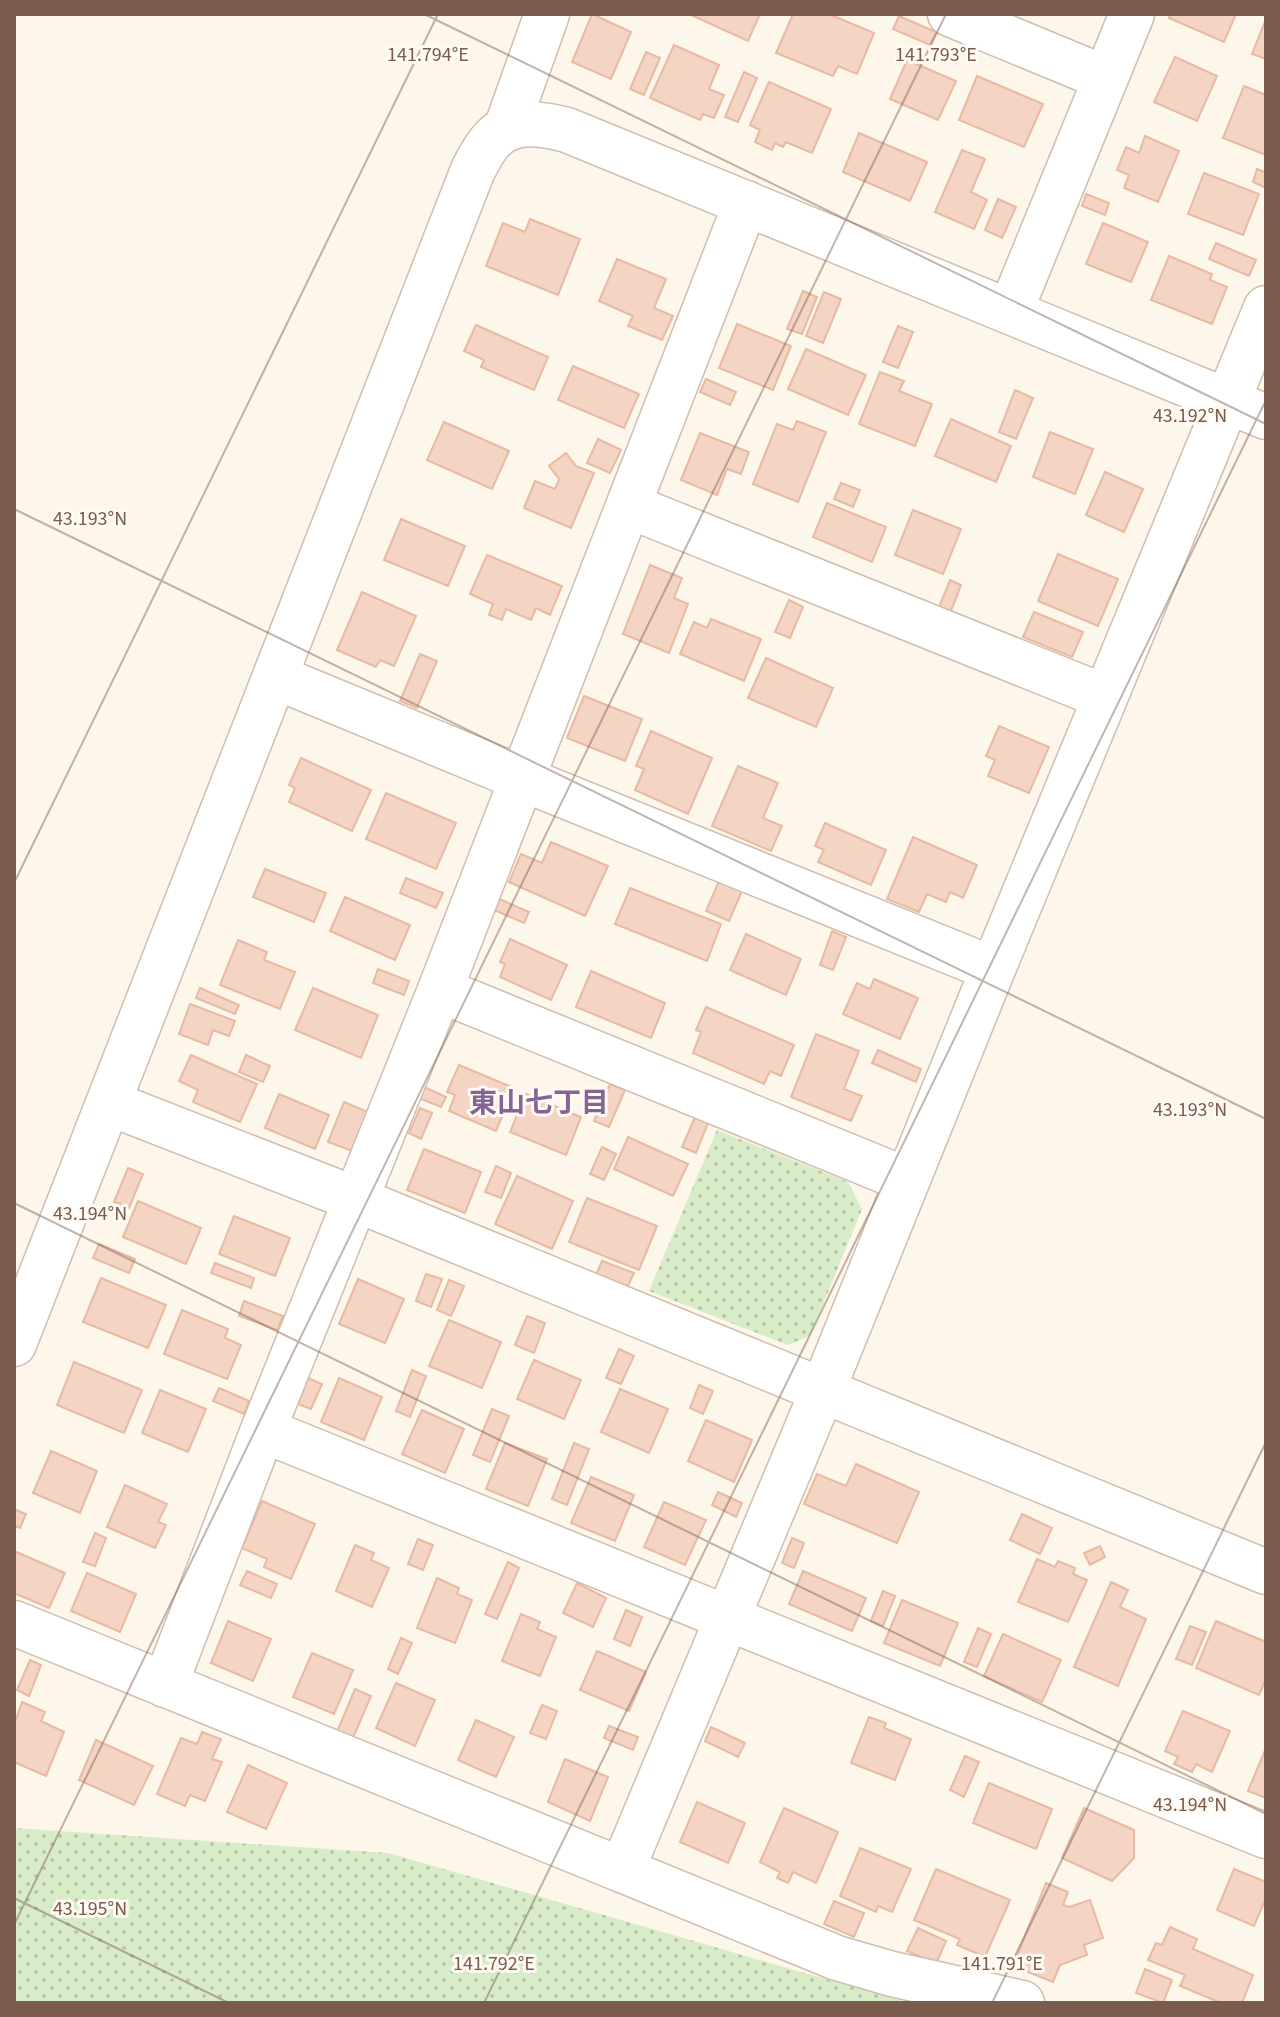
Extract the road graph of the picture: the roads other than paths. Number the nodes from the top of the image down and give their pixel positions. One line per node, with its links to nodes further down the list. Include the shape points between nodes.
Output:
1 (547, 14): 5 (street)
2 (950, 14): 4 (street)
3 (1132, 14): 4 (street)
4 (1105, 78): 8 (street)
5 (506, 129): 6 (street, via 537,124 567,130); 11 (street, via 489,142 473,170)
6 (746, 203): 8 (street); 10 (street)
7 (1266, 308): 9 (street)
8 (1010, 312): 9 (street)
9 (1247, 409): 12 (street)
10 (629, 506): 12 (street); 13 (street)
11 (276, 677): 13 (street); 16 (street)
12 (1105, 697): 14 (street)
13 (523, 779): 14 (street); 15 (street)
14 (993, 969): 17 (street)
15 (440, 990): 17 (street); 18 (street)
16 (109, 1103): 18 (street); 19 (street)
17 (907, 1180): 20 (street)
18 (355, 1199): 20 (street); 21 (street)
19 (14, 1344)
20 (822, 1392): 22 (street); 23 (street)
21 (263, 1430): 23 (street); 25 (street)
22 (1266, 1572)
23 (728, 1619): 26 (street); 27 (street)
24 (14, 1623): 25 (street)
25 (165, 1685): 27 (street)
26 (1266, 1836)
27 (622, 1870): 28 (street, via 837,1958)
28 (1022, 2003)

